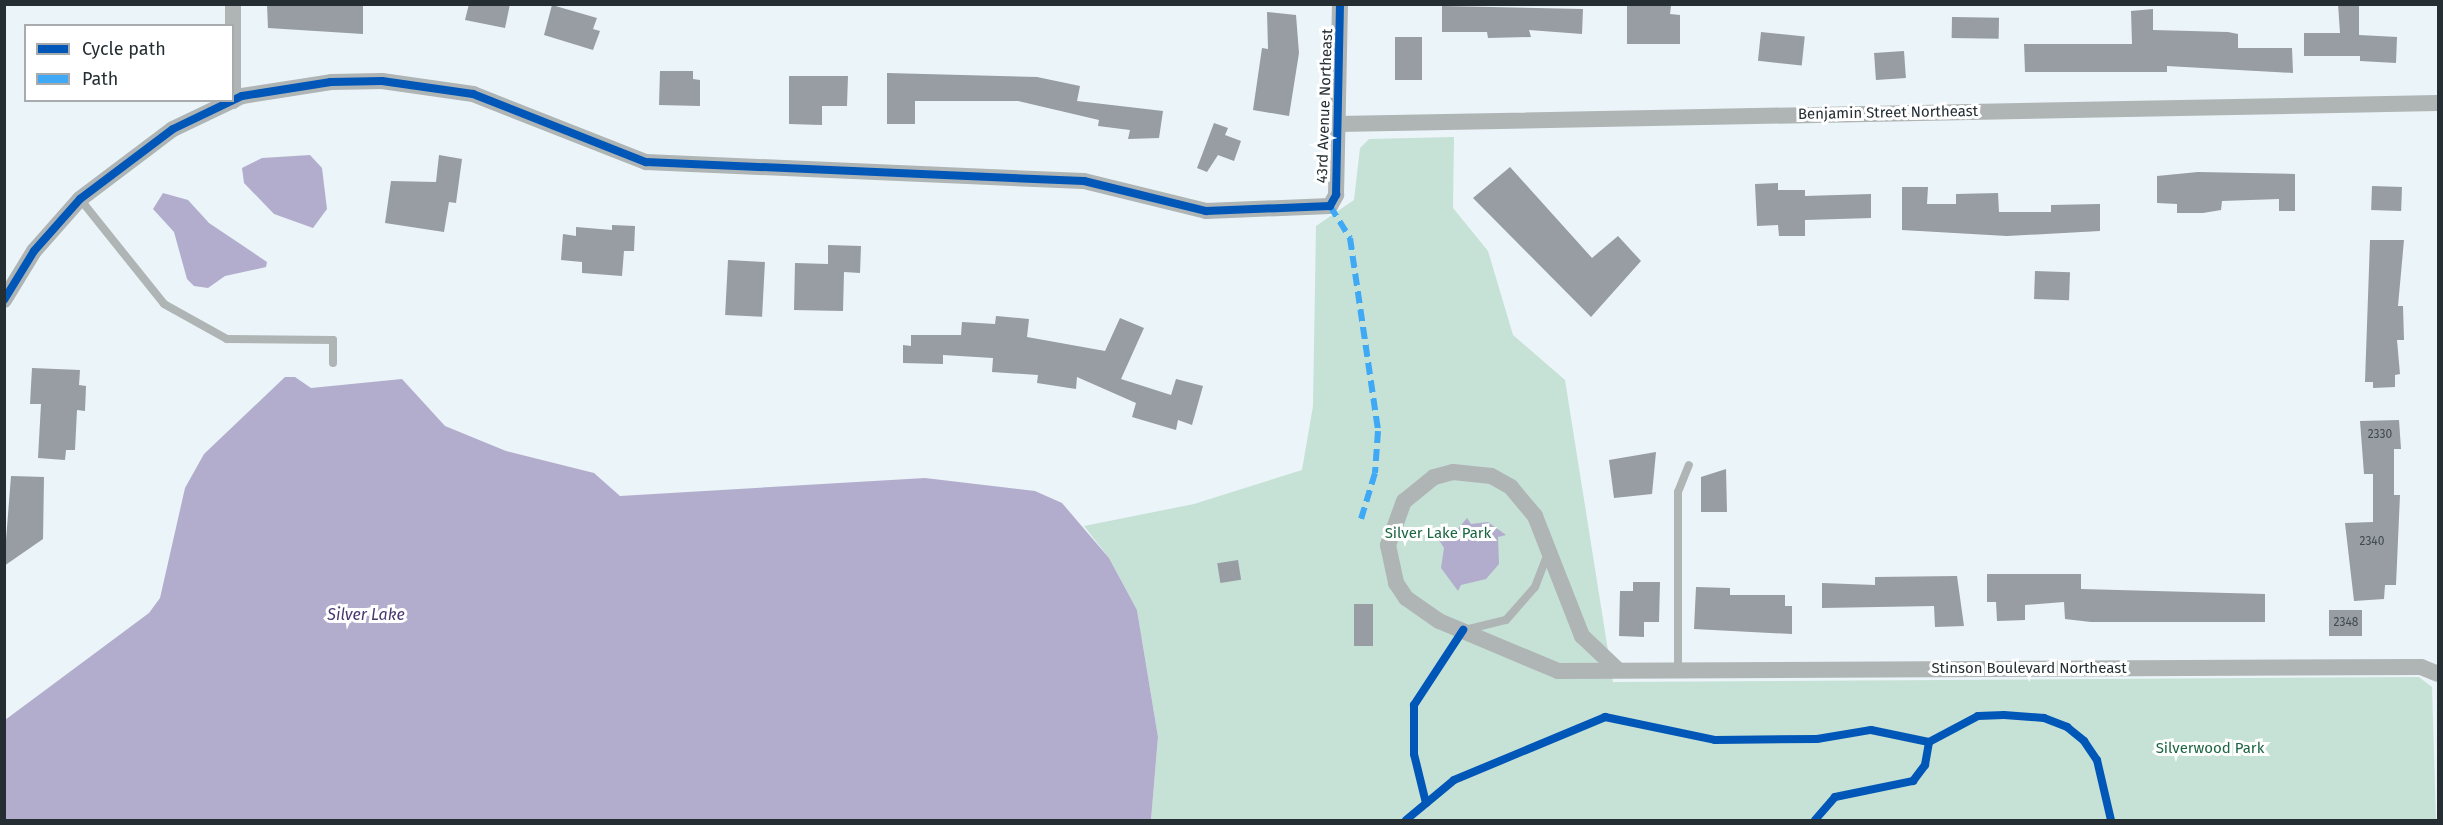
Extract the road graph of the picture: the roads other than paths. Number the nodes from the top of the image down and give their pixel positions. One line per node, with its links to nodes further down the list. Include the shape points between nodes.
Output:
1 (233, 4): 3 (street)
2 (1340, 4): 7 (street, 43rd Avenue Northeast)
3 (233, 24)
4 (234, 101): 7 (street, 43rd Avenue Northeast, via 309,84 382,81 473,94 646,162 1084,181 1206,211 1330,206 1336,195)
5 (231, 102): 8 (street, via 173,129)
6 (2439, 103): 7 (street, Benjamin Street Northeast)
7 (1338, 124)
8 (80, 199): 9 (street, via 34,251); 10 (lane, via 164,304 227,339 333,340)
9 (4, 300)
10 (333, 363)
11 (1689, 465): 15 (lane, via 1678,492)
12 (1548, 550): 13 (lane, via 1535,587 1506,620); 13 (street, Stinson Boulevard Northeast, via 1524,500 1491,476 1453,472 1416,488 1390,528 1390,563 1406,598 1422,612); 14 (street, Stinson Boulevard Northeast, via 1582,636)
13 (1463, 630): 14 (street, Stinson Boulevard Northeast, via 1558,671)
14 (1618, 670): 15 (street, Stinson Boulevard Northeast)
15 (1678, 670): 16 (street, Stinson Boulevard Northeast, via 2421,668)
16 (2439, 674)

